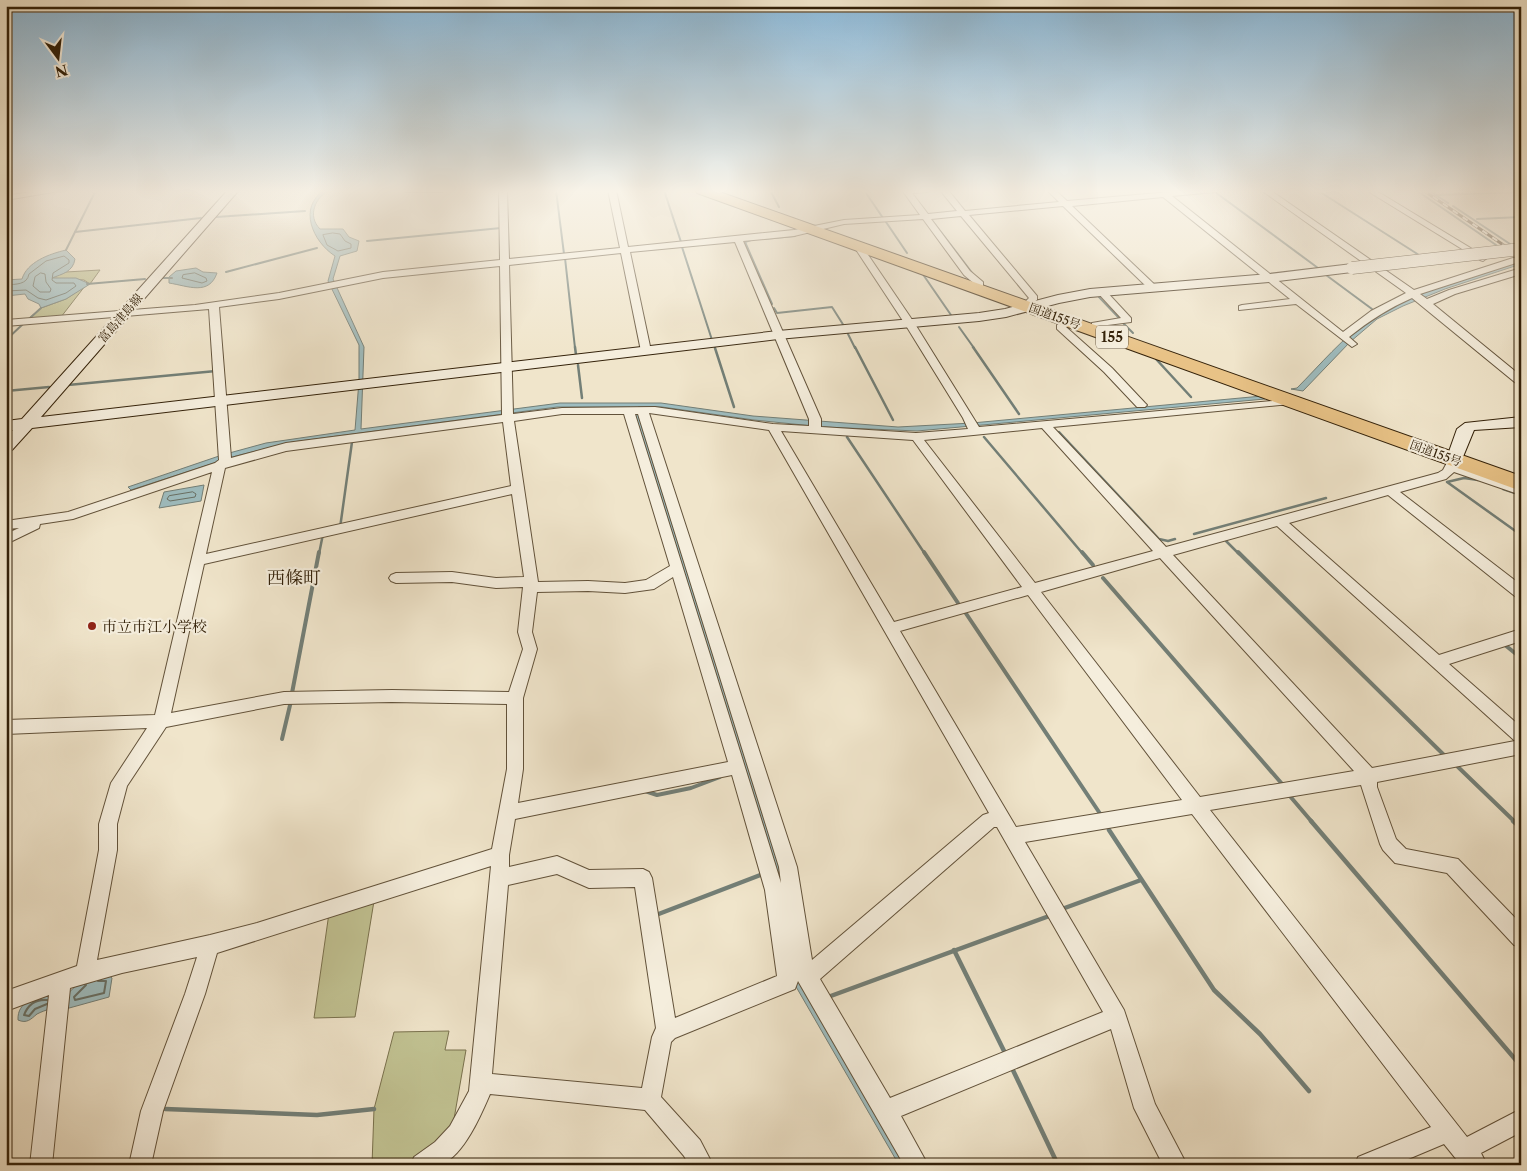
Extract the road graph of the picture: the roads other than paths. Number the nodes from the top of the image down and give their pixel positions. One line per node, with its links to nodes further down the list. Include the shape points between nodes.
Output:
1 (185, 245): 30 (street, 富島津島線)
2 (504, 245): 16 (street)
3 (624, 245): 14 (street)
4 (680, 245): 14 (street)
5 (740, 245): 35 (street)
6 (857, 245): 27 (highway, 国道155号 / 155); 33 (street)
7 (865, 245): 21 (highway, 国道155号 / 155)
8 (946, 245): 21 (street, via 967,273)
9 (990, 245): 27 (street, via 1034,298)
10 (1108, 245): 22 (street)
11 (1228, 245): 20 (street)
12 (1343, 245): 24 (street)
13 (1461, 245): 17 (street)
14 (625, 250): 16 (street); 36 (street)
15 (1518, 254): 17 (street); 18 (street, bridge)
16 (504, 262): 28 (street, via 383,274); 37 (street)
17 (1496, 266): 24 (street)
18 (1352, 268): 20 (street)
19 (1521, 271): 26 (street)
20 (1269, 278): 22 (street); 25 (street)
21 (980, 284): 27 (highway, 国道155号 / 155)
22 (1152, 287): 23 (street)
23 (1102, 292): 27 (street); 34 (street, via 1128,320)
24 (1415, 295): 25 (street, via 1381,309 1347,341); 26 (street)
25 (1298, 302): 29 (street)
26 (1426, 303): 38 (street)
27 (1033, 304): 31 (highway, 国道155号 / 155); 33 (street, via 979,317); 34 (highway, 国道155号 / 155)
28 (214, 306): 30 (street); 39 (street)
29 (1242, 308)
30 (123, 314): 32 (street); 45 (street, 富島津島線)
31 (1068, 321): 40 (highway, 国道155号 / 155); 41 (street, via 1060,327 1108,370)
32 (6, 323)
33 (910, 324): 35 (street); 50 (street)
34 (1095, 325): 54 (highway, 国道155号 / 155)
35 (778, 335): 36 (street); 46 (street)
36 (646, 351): 37 (street)
37 (506, 367): 39 (street); 43 (street)
38 (1521, 382)
39 (222, 400): 45 (street); 53 (street)
40 (1290, 401): 47 (street); 54 (highway, 国道155号 / 155)
41 (1140, 405)
42 (635, 410): 43 (street); 49 (street); 66 (street); 90 (street, via 788,867)
43 (508, 414): 53 (street, via 286,447); 57 (street)
44 (1521, 422): 54 (street, via 1470,426 1465,429)
45 (26, 423): 48 (street); 52 (street, 富島津島線)
46 (815, 425): 49 (street); 51 (street)
47 (1045, 425): 50 (street); 64 (street)
48 (6, 426)
49 (773, 427): 71 (street)
50 (973, 428): 51 (street)
51 (916, 437): 69 (street)
52 (6, 446)
53 (224, 460): 60 (street, via 98,507); 65 (street)
54 (1454, 460): 55 (highway, 国道155号 / 155); 56 (highway, 国道155号 / 155); 58 (street, via 1442,476); 59 (street)
55 (1521, 476)
56 (1521, 484)
57 (518, 489): 65 (street); 68 (street)
58 (1390, 490): 61 (street); 70 (street)
59 (1521, 491)
60 (39, 522): 62 (street); 63 (street)
61 (1280, 522): 64 (street); 73 (street)
62 (6, 525)
63 (6, 540)
64 (1162, 554): 69 (street); 80 (street)
65 (199, 560): 75 (street)
66 (677, 568): 68 (street, via 649,585 625,588); 79 (street)
67 (396, 578): 68 (street, via 452,577)
68 (530, 584): 74 (street, via 525,632 530,648)
69 (1032, 589): 71 (street); 81 (street)
70 (1521, 593)
71 (890, 628): 83 (street)
72 (1521, 635): 73 (street)
73 (1437, 662): 77 (street)
74 (515, 698): 75 (street, via 284,698); 82 (street, via 515,769)
75 (161, 721): 76 (street); 89 (street, via 119,783 108,824 108,850)
76 (6, 727)
77 (1521, 737)
78 (1521, 748): 80 (street)
79 (737, 767): 82 (street); 90 (street)
80 (1369, 776): 81 (street); 87 (street, via 1369,787 1389,844 1401,857 1452,866)
81 (1197, 805): 84 (street); 99 (street)
82 (508, 813): 85 (street)
83 (1002, 817): 84 (street); 90 (street, via 989,821)
84 (1013, 836): 93 (street)
85 (500, 855): 86 (street); 88 (street)
86 (500, 878): 94 (street, via 556,865 589,879 643,878); 95 (street)
87 (1521, 938)
88 (210, 945): 89 (street); 102 (street, via 152,1111)
89 (85, 973): 91 (street)
90 (799, 978): 94 (street); 97 (street)
91 (61, 981): 92 (street); 101 (street)
92 (6, 1001)
93 (1117, 1017): 97 (street); 106 (street, via 1142,1100)
94 (666, 1032): 96 (street, via 657,1058)
95 (481, 1083): 96 (street); 103 (street, via 469,1120 441,1152)
96 (650, 1100): 104 (street)
97 (886, 1111): 105 (street)
98 (1521, 1120): 100 (street)
99 (1448, 1131): 100 (street); 107 (street)
100 (1470, 1157)
101 (41, 1165)
102 (140, 1165)
103 (422, 1165)
104 (702, 1165)
105 (917, 1165)
106 (1176, 1165)
107 (1366, 1165)

